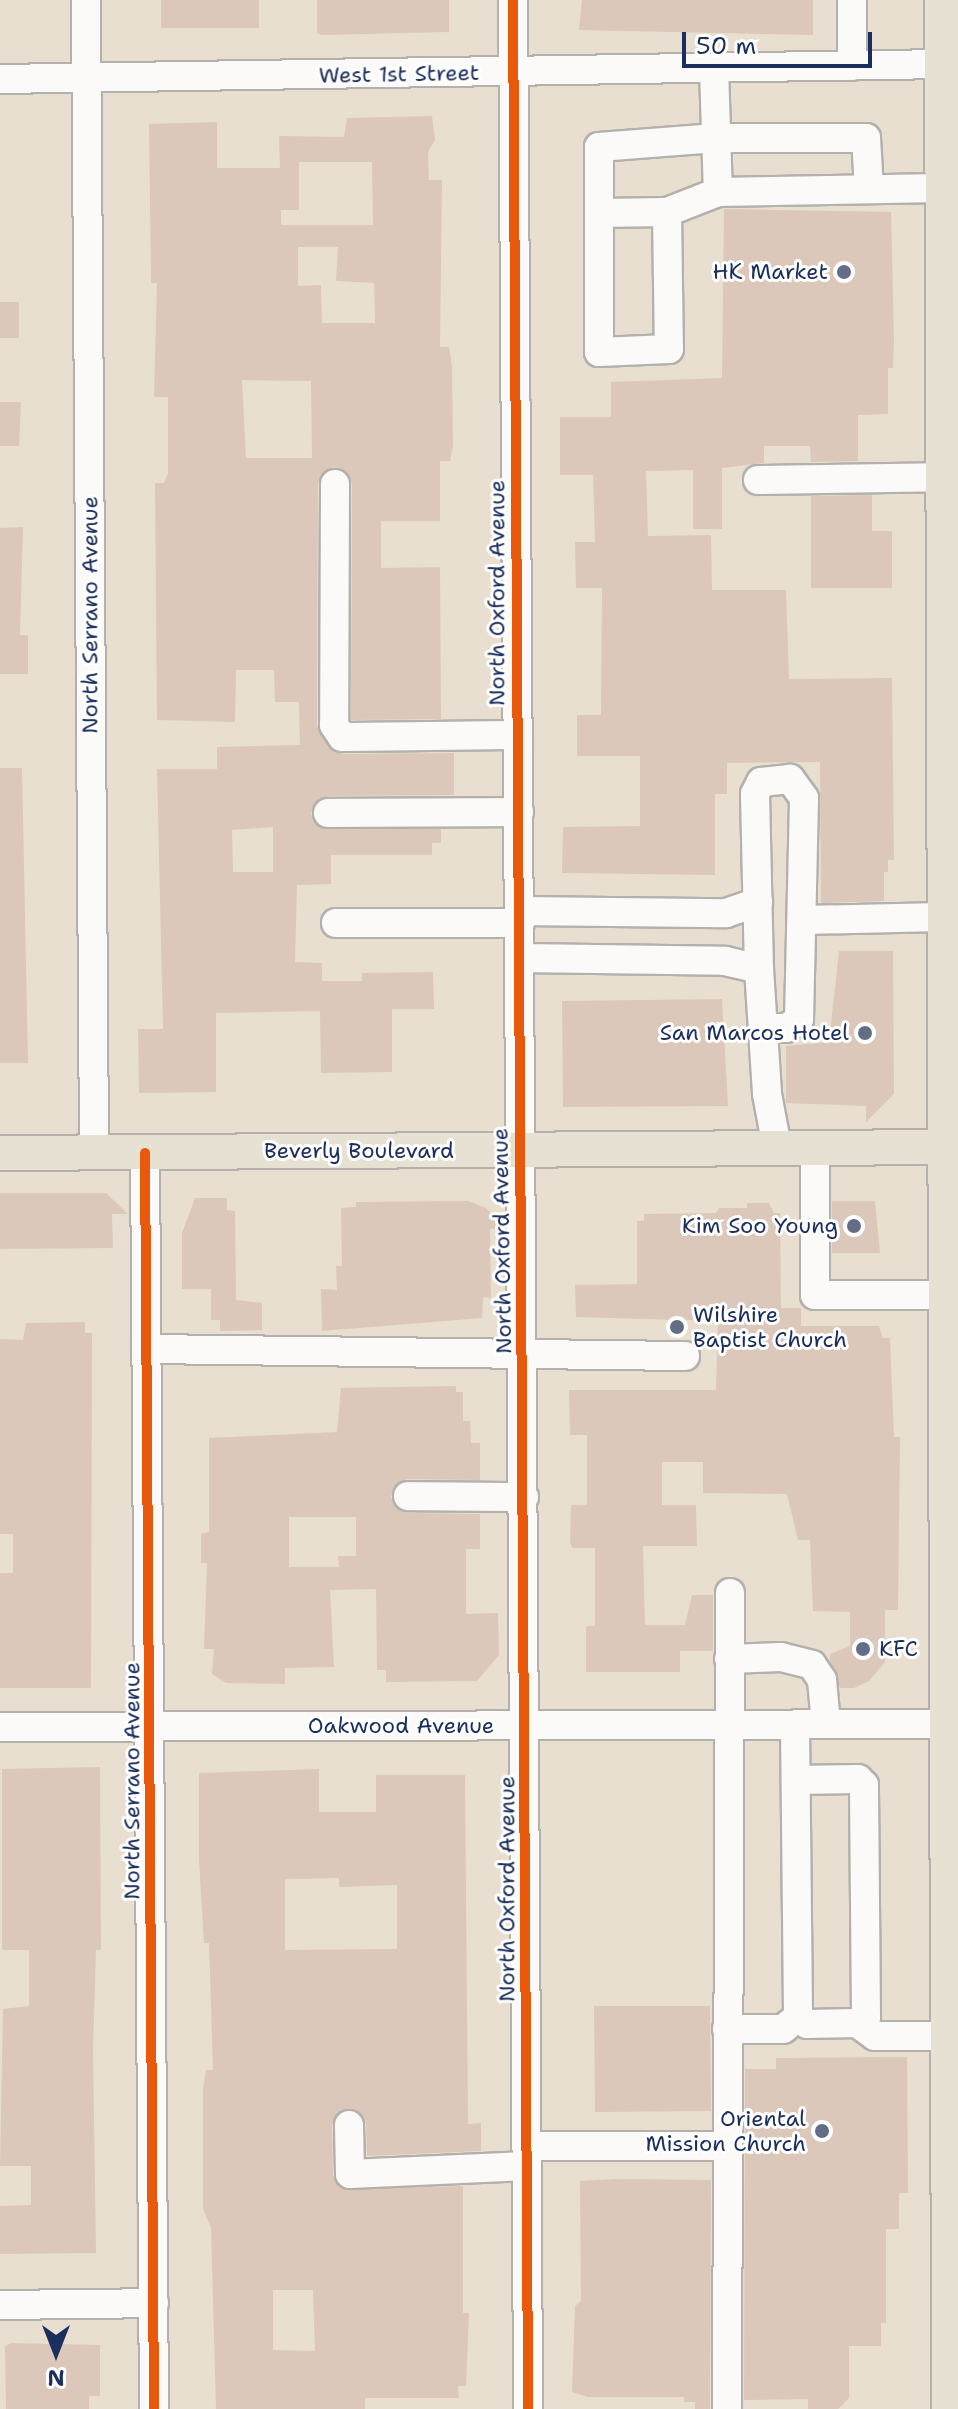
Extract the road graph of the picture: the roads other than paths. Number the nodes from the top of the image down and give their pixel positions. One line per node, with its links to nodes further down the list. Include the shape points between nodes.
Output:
1 (86, 0): 9 (street, North Serrano Avenue)
2 (513, 0): 8 (street, North Oxford Avenue)
3 (852, 0): 6 (street)
4 (942, 0): 5 (main road)
5 (942, 64): 6 (street, West 1st Street); 12 (main road)
6 (852, 66): 7 (street, West 1st Street)
7 (714, 68): 8 (street, West 1st Street); 11 (street)
8 (514, 73): 9 (street, West 1st Street); 23 (street, North Oxford Avenue)
9 (86, 78): 10 (street, West 1st Street); 40 (street, North Serrano Avenue)
10 (0, 79)
11 (716, 138): 13 (street, via 866,138); 14 (street); 17 (street, via 599,147)
12 (950, 144): 15 (main road)
13 (869, 189): 14 (street); 15 (street)
14 (718, 192): 16 (street)
15 (947, 201): 18 (main road)
16 (667, 212): 17 (street); 17 (street, via 669,349 599,352)
17 (599, 213)
18 (949, 320): 19 (main road)
19 (946, 469): 20 (street); 22 (main road)
20 (758, 480)
21 (335, 484): 23 (street, via 334,725 342,737)
22 (950, 608): 26 (main road)
23 (518, 735): 24 (street, North Oxford Avenue)
24 (519, 812): 25 (street); 28 (street, North Oxford Avenue)
25 (328, 813)
26 (950, 855): 29 (main road)
27 (758, 902): 28 (street, via 726,913); 30 (street, via 755,794 761,782 790,779 804,798); 33 (street)
28 (520, 917): 31 (street); 32 (street, North Oxford Avenue)
29 (942, 917): 30 (street); 34 (main road)
30 (803, 920): 35 (street, via 797,937 799,1020 786,1028)
31 (336, 923)
32 (520, 958): 33 (street, via 725,961); 39 (street, North Oxford Avenue)
33 (759, 969): 35 (street)
34 (950, 988): 38 (main road)
35 (765, 1028): 36 (street, via 767,1094)
36 (777, 1147): 37 (main road, Beverly Boulevard); 39 (main road, Beverly Boulevard)
37 (815, 1147): 38 (main road, Beverly Boulevard); 43 (street, via 815,1295)
38 (951, 1147): 43 (main road)
39 (521, 1149): 42 (main road, Beverly Boulevard); 46 (street, North Oxford Avenue)
40 (94, 1152): 41 (main road, Beverly Boulevard); 42 (main road, Beverly Boulevard)
41 (0, 1153)
42 (145, 1153): 45 (street, North Serrano Avenue)
43 (945, 1295): 44 (main road)
44 (952, 1340): 50 (main road)
45 (148, 1349): 46 (street); 57 (street, North Serrano Avenue)
46 (523, 1354): 47 (street); 49 (street, North Oxford Avenue)
47 (685, 1356)
48 (408, 1496): 49 (street)
49 (524, 1497): 58 (street, North Oxford Avenue)
50 (952, 1580): 54 (main road)
51 (730, 1593): 52 (street)
52 (729, 1659): 53 (street, via 781,1657 812,1665 822,1680); 55 (street)
53 (826, 1724): 54 (street, Oakwood Avenue); 56 (street, Oakwood Avenue)
54 (947, 1724): 62 (main road)
55 (728, 1725): 56 (street, Oakwood Avenue); 58 (street, Oakwood Avenue); 64 (street)
56 (795, 1725): 60 (street)
57 (152, 1726): 58 (street, Oakwood Avenue); 59 (street, Oakwood Avenue); 68 (street, North Serrano Avenue)
58 (527, 1726): 67 (street, North Oxford Avenue)
59 (0, 1727)
60 (796, 1780): 61 (street); 63 (street, via 858,1779 864,1785 866,2017)
61 (798, 2017): 63 (street, via 807,2024); 64 (street, via 783,2029)
62 (950, 2020): 63 (street, via 875,2036); 70 (main road)
63 (857, 2023)
64 (727, 2029): 66 (street)
65 (349, 2125): 67 (street, via 350,2174)
66 (728, 2146): 67 (street); 73 (street)
67 (527, 2156): 72 (street, North Oxford Avenue)
68 (154, 2303): 69 (street); 71 (street, North Serrano Avenue)
69 (0, 2305)
70 (953, 2330): 74 (main road)
71 (154, 2409)
72 (528, 2409)
73 (727, 2409)
74 (949, 2409)

